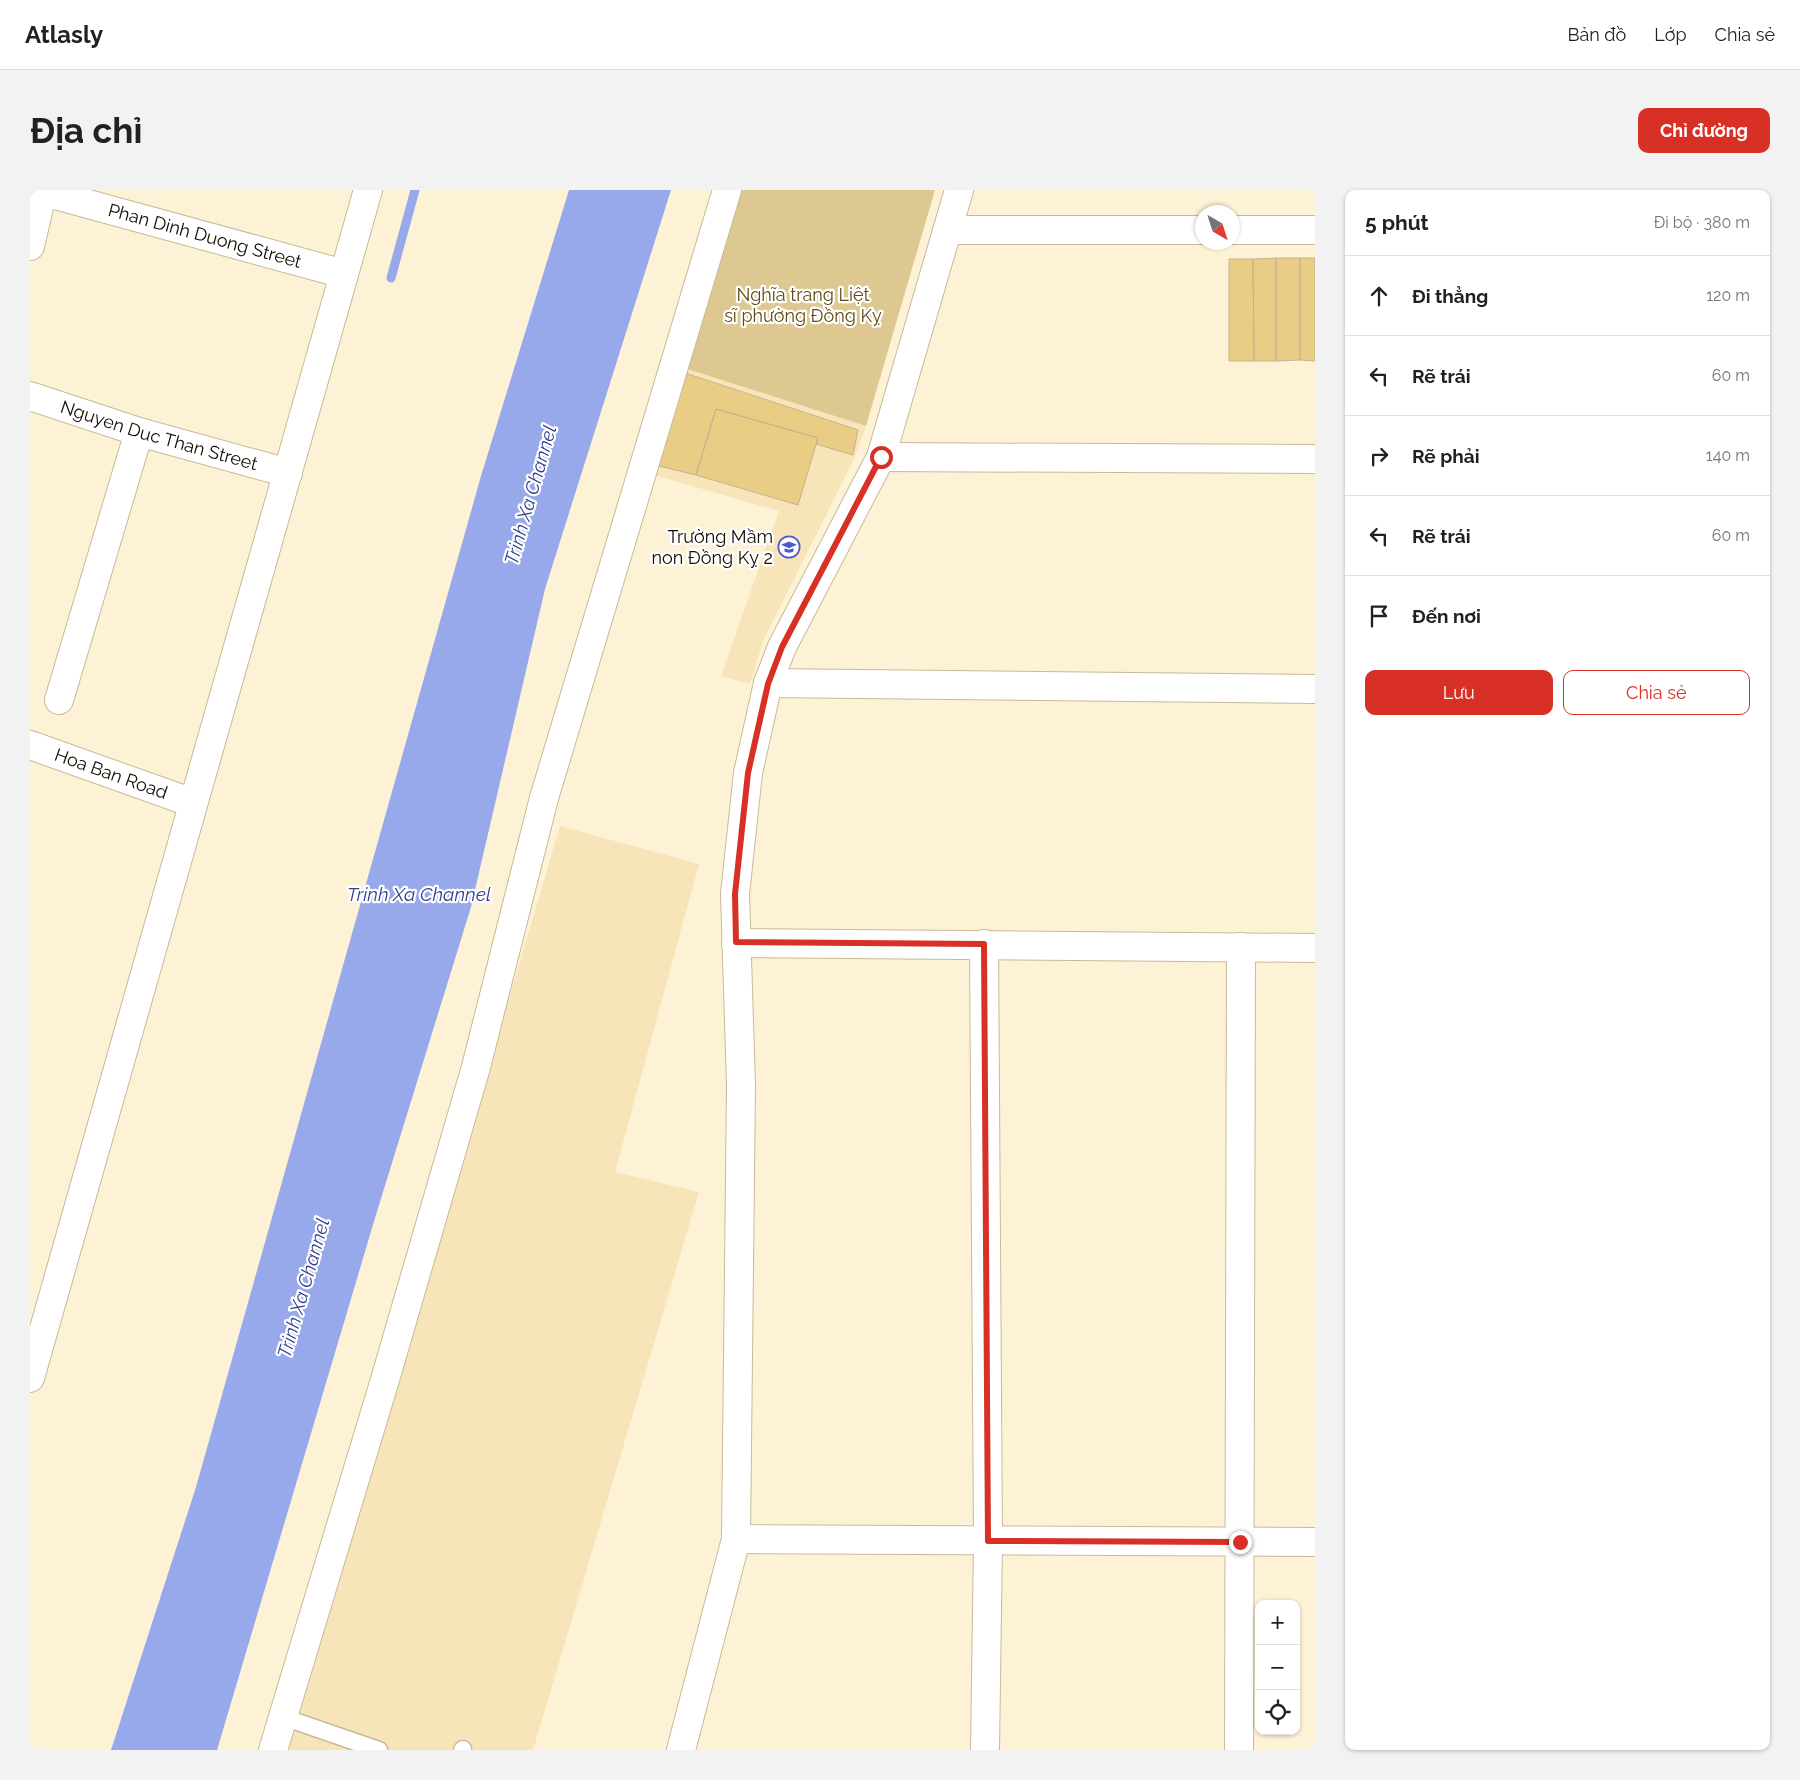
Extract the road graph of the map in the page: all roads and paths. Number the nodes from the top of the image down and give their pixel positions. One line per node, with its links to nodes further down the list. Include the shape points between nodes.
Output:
1 (368, 190): 10 (street)
2 (727, 190): 30 (street, via 544,798 476,1067)
3 (959, 190): 5 (street)
4 (41, 191): 9 (street); 10 (street, Phan Dinh Duong Street)
5 (948, 230): 6 (street); 13 (street)
6 (1195, 230)
7 (1240, 230): 8 (street)
8 (1315, 230)
9 (30, 246)
10 (344, 274): 15 (street)
11 (30, 396): 12 (street, Nguyen Duc Than Street)
12 (139, 432): 15 (street, Nguyen Duc Than Street); 18 (street)
13 (881, 457): 14 (street); 16 (street, via 782,647)
14 (1315, 459)
15 (288, 473): 20 (street)
16 (768, 684): 17 (street); 21 (street, via 748,773 735,894)
17 (1315, 689)
18 (59, 700)
19 (30, 745): 20 (street, Hoa Ban Road)
20 (193, 803): 25 (street)
21 (736, 942): 22 (street); 26 (street, via 741,1085)
22 (984, 944): 23 (street); 27 (street)
23 (1240, 947): 24 (street); 28 (street)
24 (1315, 948)
25 (30, 1378)
26 (736, 1539): 27 (street); 33 (street)
27 (988, 1541): 28 (street); 34 (street)
28 (1240, 1542): 29 (street); 35 (street)
29 (1315, 1542)
30 (283, 1717): 31 (street); 32 (lane)
31 (273, 1750)
32 (379, 1750)
33 (681, 1750)
34 (985, 1750)
35 (1239, 1750)

